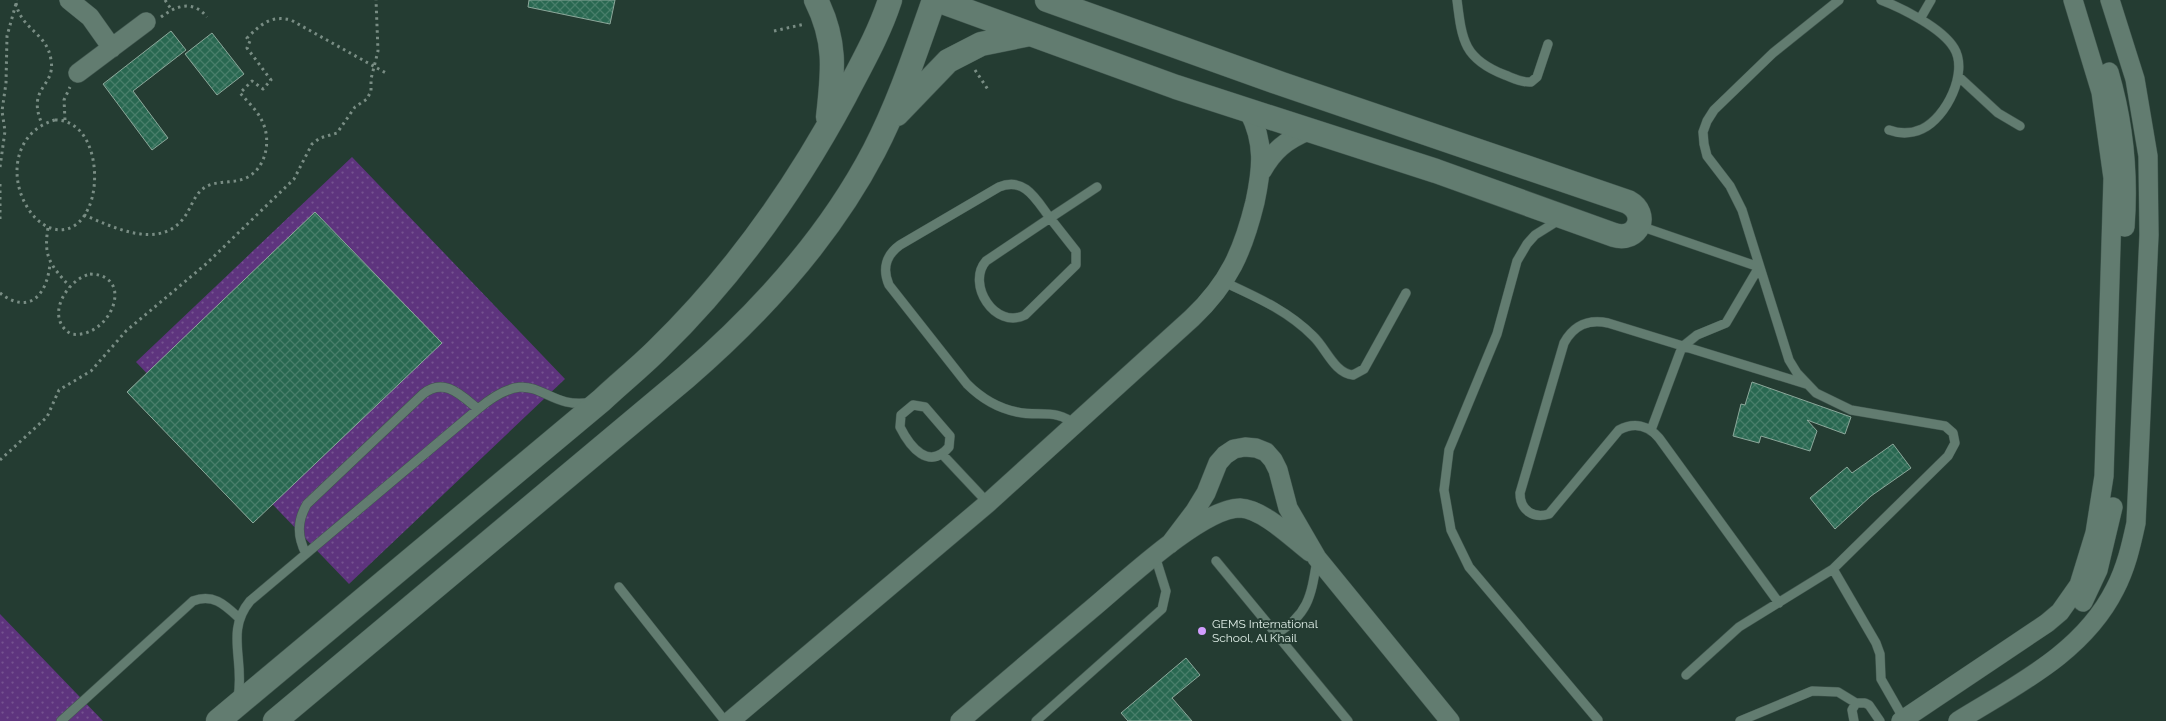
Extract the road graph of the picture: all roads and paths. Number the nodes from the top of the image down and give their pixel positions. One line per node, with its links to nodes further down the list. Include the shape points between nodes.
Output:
1 (70, 0): 23 (street, via 90,18)
2 (165, 0): 16 (path)
3 (376, 0): 24 (path, via 378,46)
4 (890, 0): 33 (street)
5 (936, 0): 21 (street); 31 (street)
6 (1047, 0): 44 (street, via 1628,202 1638,209)
7 (1457, 0): 22 (lane, via 1467,49 1491,69 1530,82 1537,77)
8 (1839, 0): 47 (lane, via 1772,53 1737,86 1714,110 1703,132 1707,156 1730,186 1742,210)
9 (1881, 0): 18 (lane)
10 (1931, 0): 18 (lane)
11 (2072, 0): 87 (street, via 2101,92 2113,178 2104,476 2095,533 2078,585 2060,612)
12 (2084, 0): 87 (street, via 2113,86 2126,163 2116,478 2108,534 2092,588 2057,631)
13 (2110, 0): 88 (street, via 2135,78 2148,156 2149,235 2136,523 2115,590 2073,645 2046,666)
14 (16, 1): 30 (path, via 20,18 44,40 51,58 51,72 37,98 37,113); 36 (path, via 7,36 2,117 5,131)
15 (820, 9): 20 (path); 33 (street, via 830,36 833,60)
16 (171, 10): 17 (path, via 188,4 200,9); 19 (path, via 149,25)
17 (207, 17)
18 (1920, 20): 27 (lane, via 1954,48 1960,67)
19 (146, 22): 23 (street)
20 (774, 31)
21 (1030, 34): 28 (street); 31 (street, via 981,44 948,61)
22 (1548, 44)
23 (112, 48): 25 (street)
24 (374, 67): 26 (path); 40 (path, via 291,20 278,18 263,23 247,38 250,41 247,48 271,80 263,89 252,81 240,93 263,122 266,133 265,152 257,169 248,177 205,187 194,198 184,219 162,233 152,235 122,230); 59 (path, via 369,95 355,107 337,133 312,144 294,179 206,264 126,331 91,371 59,390 47,416)
25 (78, 73): 29 (path, via 80,76 64,100)
26 (386, 73)
27 (1959, 77): 32 (lane, via 1998,113); 34 (lane, via 1928,126 1905,134)
28 (1250, 112): 35 (street); 37 (street, via 1261,141)
29 (65, 120): 30 (path); 40 (path, via 84,136 93,158 95,186)
30 (42, 124): 45 (path, via 22,145 18,178 25,204 32,215)
31 (885, 126): 78 (street, via 860,175 815,242 737,331 515,522)
32 (2020, 126)
33 (827, 130): 54 (street, via 744,254 658,349)
34 (1889, 130)
35 (1308, 132): 37 (street, via 1280,146); 41 (street, via 1436,171)
36 (0, 167)
37 (1262, 171): 48 (street, via 1245,240)
38 (0, 184): 43 (path)
39 (1097, 187): 42 (lane)
40 (84, 216): 45 (path, via 62,230)
41 (1565, 217): 44 (street, via 1620,236 1632,234); 75 (lane, via 1535,235 1517,262 1497,334 1449,450 1444,490 1451,530 1469,567)
42 (1050, 218): 42 (lane, via 1076,251 1076,266 1025,314 1018,318 1004,317 992,309 981,290 978,279 982,266); 56 (lane, via 1025,187 1006,184 900,244 889,255 885,270 889,285 977,394 1003,408 1062,416)
43 (0, 219)
44 (1639, 226): 47 (lane)
45 (48, 228): 46 (path, via 46,251)
46 (50, 264): 49 (path); 50 (path, via 46,286 37,298 17,302)
47 (1759, 267): 52 (lane, via 1726,323 1697,335); 53 (lane, via 1789,360)
48 (1224, 282): 51 (lane, via 1289,315 1315,338 1340,371 1353,375 1364,369); 56 (street, via 1203,307)
49 (70, 287): 49 (path, via 58,309 61,325 71,334 92,332 113,308 115,293 111,282 90,274)
50 (0, 293)
51 (1406, 293)
52 (1682, 347): 53 (lane); 57 (lane); 57 (lane, via 1599,322 1582,324 1574,329 1564,343 1520,493 1522,505 1537,516 1549,514 1619,430 1631,425)
53 (1807, 384): 66 (lane, via 1839,406 1940,425 1950,429 1955,438 1952,452)
54 (602, 400): 55 (lane, via 572,403 542,390 519,387 498,393); 73 (street)
55 (478, 409): 62 (lane); 62 (lane, via 448,387 435,387 423,394 307,504 299,534)
56 (1075, 426): 60 (street)
57 (1651, 430): 68 (lane)
58 (942, 454): 58 (lane, via 932,458 924,456 902,430 900,419 910,408 917,405 925,407 950,436 951,444); 60 (lane)
59 (0, 460)
60 (988, 503): 80 (street)
61 (1170, 544): 63 (street); 64 (street, via 1217,515 1243,508 1271,522); 64 (street, via 1199,505 1218,463 1225,455 1245,446 1261,450 1274,460 1288,508)
62 (306, 554): 69 (lane, via 250,601)
63 (1155, 556): 81 (street); 82 (lane, via 1166,591 1162,609)
64 (1317, 558): 70 (lane, via 1311,598 1306,608 1294,622); 74 (street)
65 (1216, 561): 70 (lane)
66 (1833, 569): 68 (lane); 87 (lane, via 1876,643 1881,679)
67 (619, 587): 79 (lane)
68 (1779, 603): 71 (lane, via 1739,627)
69 (239, 618): 73 (lane); 76 (lane, via 214,599 193,601)
70 (1276, 634): 83 (lane)
71 (1686, 675)
72 (1856, 703): 84 (lane, via 1838,692 1821,689); 85 (lane, via 1852,710); 86 (lane, via 1869,705)
73 (237, 704): 77 (street)
74 (1448, 720)
75 (1598, 720)
76 (61, 721)
77 (218, 721)
78 (275, 721)
79 (725, 721)
80 (730, 721)
81 (960, 721)
82 (1036, 721)
83 (1348, 721)
84 (1740, 721)
85 (1854, 721)
86 (1880, 721)
87 (1908, 721)
88 (1958, 721)

